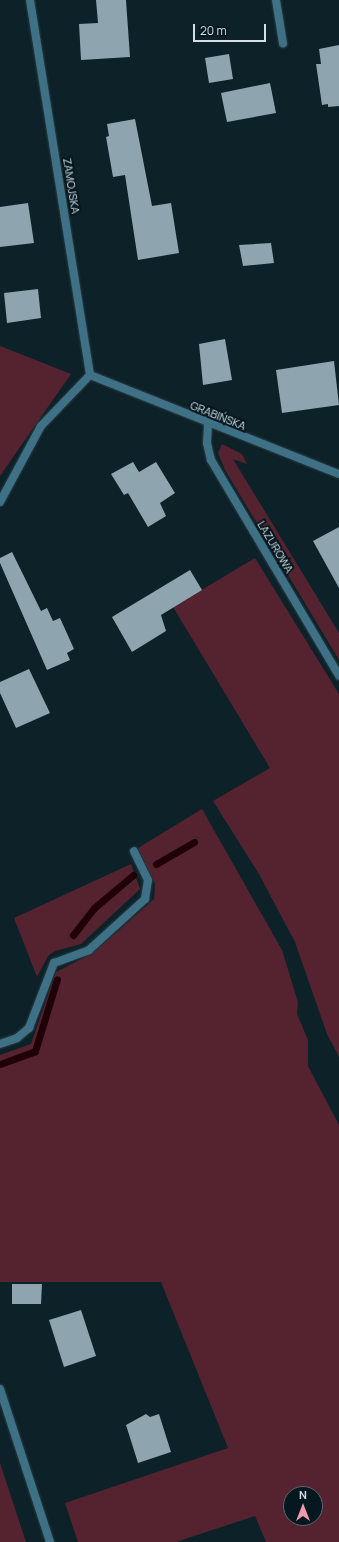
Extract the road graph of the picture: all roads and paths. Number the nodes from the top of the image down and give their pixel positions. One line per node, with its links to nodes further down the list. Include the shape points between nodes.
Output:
1 (30, 0): 4 (street, ZAMOJSKA)
2 (276, 0): 3 (street)
3 (283, 43)
4 (90, 375): 5 (street, GRABIŃSKA); 7 (street, via 41,426)
5 (208, 424): 6 (street, GRABIŃSKA); 8 (street, LAZUROWA, via 207,443 211,460)
6 (339, 474)
7 (0, 502)
8 (339, 676)
9 (134, 851): 10 (street, via 148,880 145,899 89,950 54,963 29,1028 17,1038)
10 (0, 1044)
11 (0, 1389): 12 (street)
12 (50, 1542)

